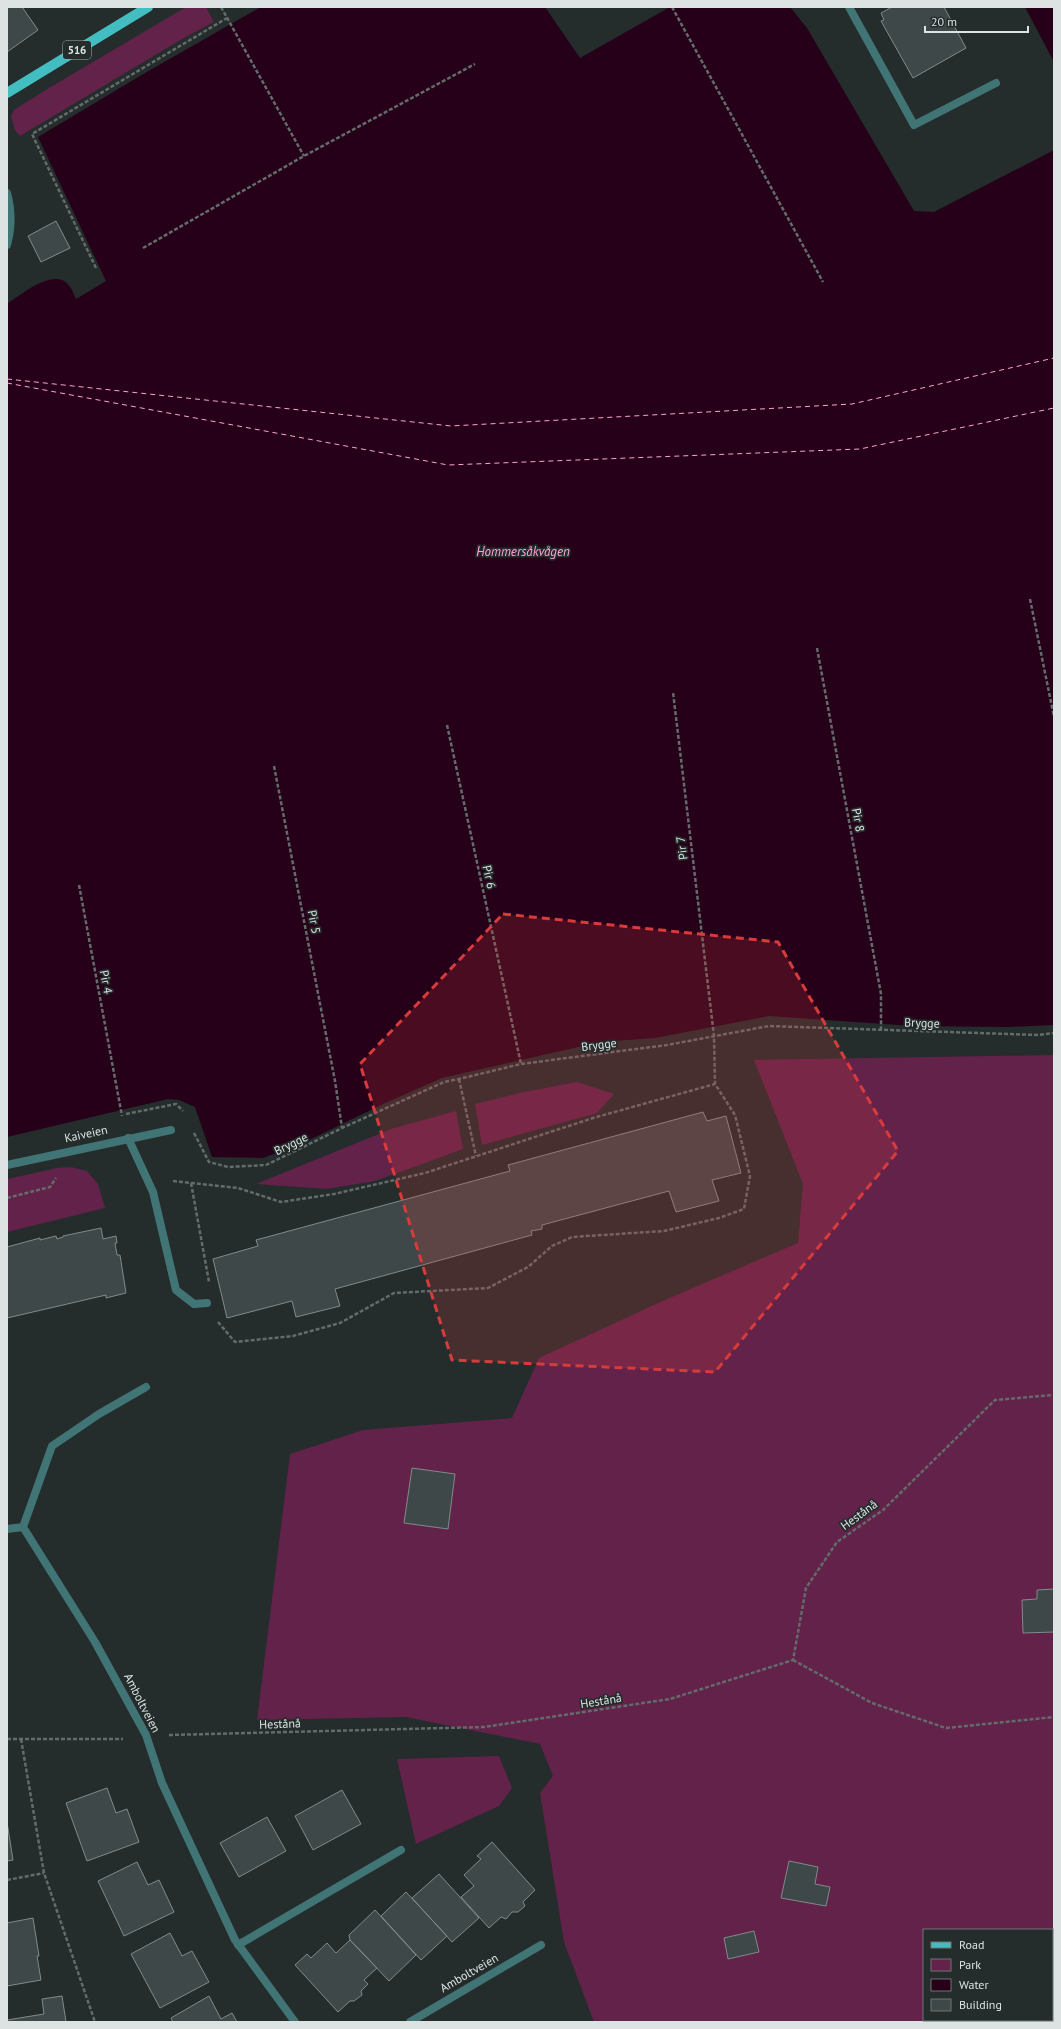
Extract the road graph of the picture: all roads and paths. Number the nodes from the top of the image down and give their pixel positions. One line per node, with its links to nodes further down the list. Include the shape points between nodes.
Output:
1 (148, 7): 8 (main road, 516)
2 (220, 7): 5 (path)
3 (672, 7): 14 (path)
4 (849, 7): 7 (street, via 914,125)
5 (228, 18): 9 (path); 13 (path, via 32,134)
6 (475, 64): 9 (path)
7 (996, 83)
8 (7, 93)
9 (304, 156): 12 (path)
10 (7, 193): 11 (street, via 12,228)
11 (7, 245)
12 (143, 248)
13 (96, 268)
14 (823, 282)
15 (1030, 599): 18 (path)
16 (818, 648): 22 (path, Pir 8, via 881,994)
17 (673, 692): 24 (path, Pir 7)
18 (1054, 717)
19 (447, 724): 25 (path, Pir 6)
20 (274, 766): 29 (path, Pir 5, via 336,1081)
21 (79, 885): 28 (path, Pir 4)
22 (881, 1031): 23 (path, Brygge, via 1038,1035); 24 (path, Brygge, via 769,1026)
23 (1054, 1033)
24 (714, 1036): 25 (path, Brygge, via 667,1045); 27 (path, Pir 7)
25 (521, 1064): 26 (path, Brygge)
26 (459, 1079): 29 (path, Brygge, via 444,1082); 33 (path)
27 (715, 1084): 33 (path, via 593,1118); 39 (path, via 735,1115 750,1176 744,1209 719,1218 664,1231 572,1237 552,1246 528,1267 488,1288 394,1293 340,1323 293,1336 235,1342)
28 (122, 1115)
29 (342, 1128): 31 (path, Brygge, via 266,1165 228,1167 209,1162)
30 (171, 1130): 32 (street, Kaiveien)
31 (192, 1130)
32 (128, 1138): 34 (street, Kaiveien); 35 (street)
33 (476, 1156): 36 (path, via 425,1173 334,1194 282,1202 238,1188)
34 (7, 1165)
35 (146, 1176): 36 (path); 38 (street, via 153,1192 176,1290 194,1304)
36 (191, 1183): 37 (path)
37 (210, 1284)
38 (207, 1303)
39 (218, 1321)
40 (146, 1387): 42 (street, via 99,1414 52,1446)
41 (1054, 1395): 44 (path, Hestånå, via 995,1400 883,1510 837,1542 806,1588)
42 (23, 1527): 43 (street); 46 (street, Amboltveien, via 95,1642)
43 (7, 1530)
44 (794, 1660): 45 (path, via 872,1703 946,1728); 46 (path, Hestånå, via 670,1699 484,1727)
45 (1054, 1717)
46 (146, 1735): 48 (path, Hestånå, via 137,1740); 52 (street, Amboltveien, via 162,1783)
47 (7, 1739): 48 (path, Hestånå)
48 (21, 1739): 50 (path)
49 (402, 1850): 52 (street)
50 (44, 1873): 51 (path); 54 (path)
51 (7, 1880)
52 (238, 1945): 55 (street, Amboltveien)
53 (541, 1945): 56 (street, Amboltveien)
54 (95, 2022)
55 (295, 2022)
56 (410, 2022)

